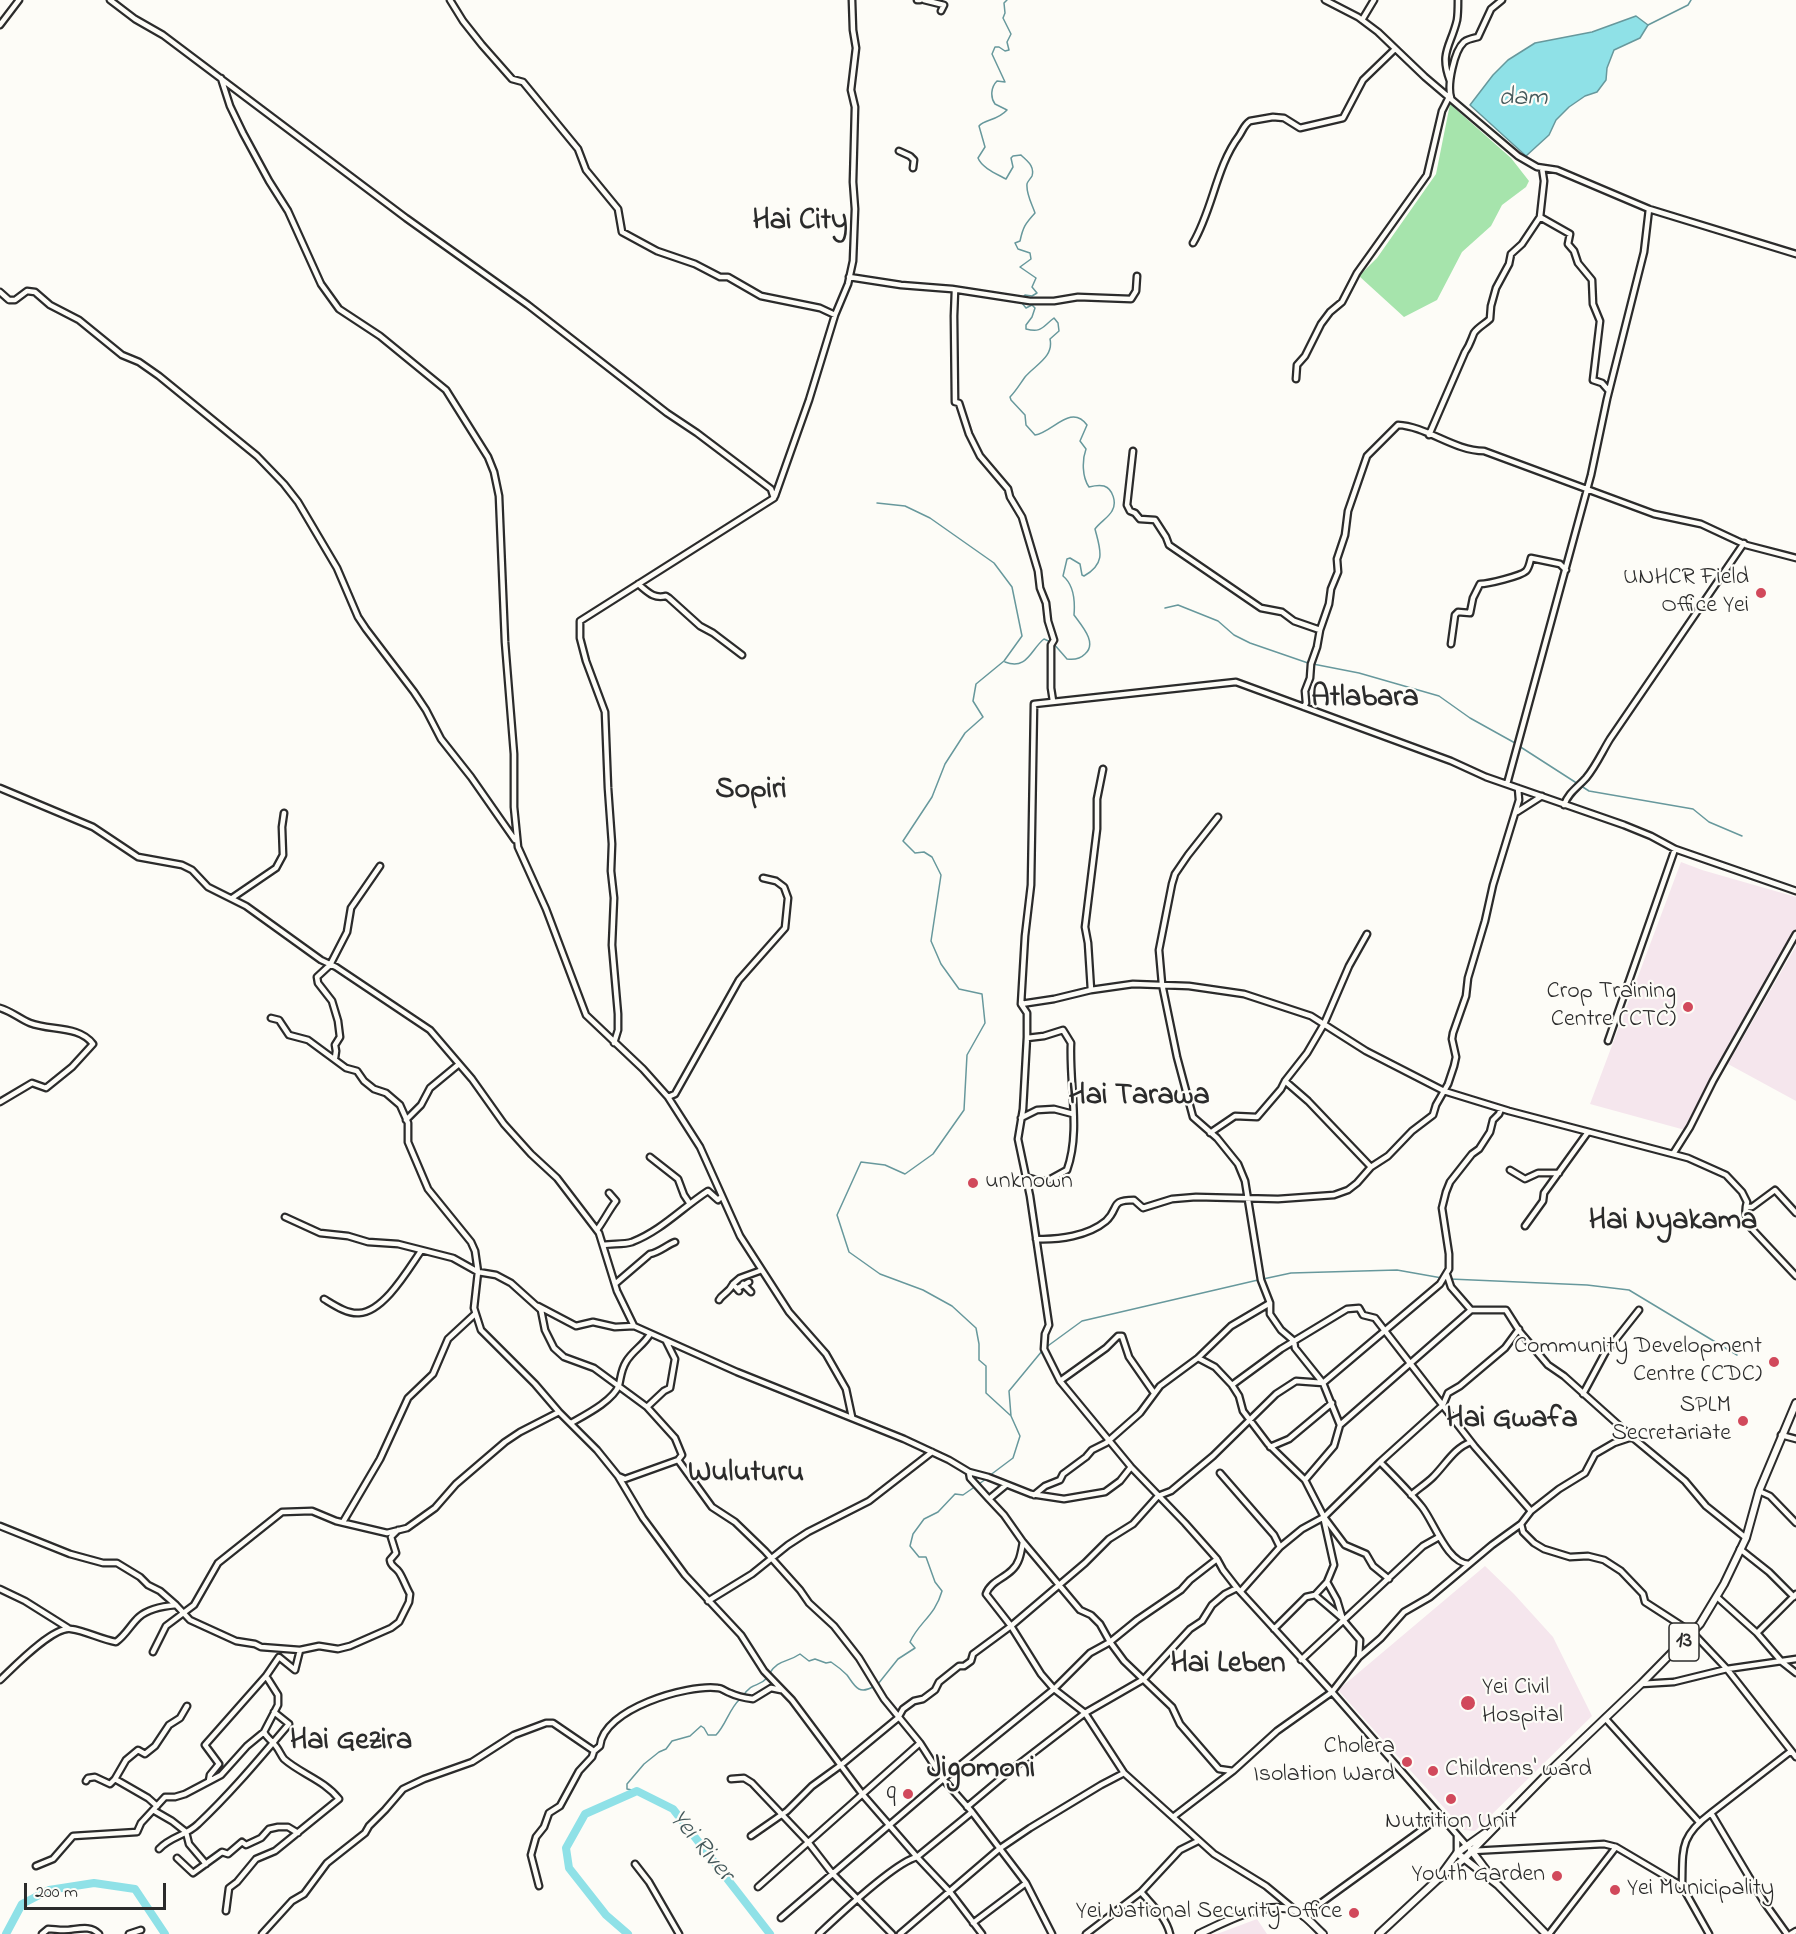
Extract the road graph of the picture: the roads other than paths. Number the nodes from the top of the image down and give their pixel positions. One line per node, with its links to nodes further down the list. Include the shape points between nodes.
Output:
1 (19, 0): 12 (street)
2 (110, 0): 14 (street)
3 (450, 0): 28 (street, via 482,45 512,79 523,82 578,149 586,170 618,209 622,232 657,251 728,277 761,296 820,308)
4 (852, 0): 25 (street, via 856,48 851,90 855,107 855,208)
5 (920, 0): 10 (street, via 944,5)
6 (1325, 0): 11 (street)
7 (1374, 0): 11 (street)
8 (1458, 0): 15 (street, via 1445,66)
9 (1502, 0): 15 (street, via 1491,9 1478,37 1462,44)
10 (941, 11)
11 (1362, 20): 13 (street)
12 (0, 25)
13 (1395, 49): 16 (street); 22 (street, via 1363,80 1343,118 1300,128 1284,118 1246,124 1230,146)
14 (221, 78): 34 (street, via 751,473 771,489); 53 (street, via 243,133 288,211 321,284 339,309 380,336 446,390 494,472 499,496)
15 (1450, 81): 16 (street)
16 (1450, 98): 19 (street, via 1518,156); 29 (street, via 1442,111 1427,175 1357,273 1342,302 1321,324 1297,365)
17 (899, 151): 18 (street, via 914,160)
18 (913, 168)
19 (1542, 168): 20 (street, via 1557,170); 21 (street)
20 (1649, 208): 23 (street); 30 (street, via 1644,252)
21 (1540, 217): 30 (street, via 1570,234 1568,244 1592,280 1593,304 1600,321 1593,380); 31 (street, via 1511,254 1496,288 1490,320 1473,335)
22 (1193, 243)
23 (1796, 254)
24 (1137, 276): 26 (street, via 1131,299 1078,297 1030,301)
25 (849, 277): 26 (street); 28 (street)
26 (955, 290): 42 (street, via 955,402 963,412 974,445 1008,489 1028,532 1054,640)
27 (0, 292): 53 (street, via 15,300 27,291 35,292 79,320 123,355 159,376 257,456 284,484 337,568 366,629)
28 (835, 315): 34 (street)
29 (1296, 380)
30 (1609, 391): 33 (street)
31 (1429, 435): 33 (street); 39 (street, via 1398,425 1366,456 1348,511 1337,559 1338,573)
32 (1132, 451): 39 (street, via 1127,505 1130,511 1140,519 1155,520 1168,545 1239,595 1261,608 1282,612)
33 (1586, 489): 35 (street, via 1654,513 1701,524); 37 (street)
34 (774, 498): 38 (street)
35 (1744, 543): 36 (street); 49 (street)
36 (1796, 558)
37 (1566, 570): 40 (street, via 1560,564 1531,558 1524,573 1480,584 1472,611 1455,615); 45 (street)
38 (638, 584): 41 (street, via 651,595 669,598); 70 (street, via 580,621 586,661 605,712 614,898 612,945 618,1014)
39 (1320, 630): 43 (street)
40 (1451, 644)
41 (742, 655)
42 (1053, 701): 43 (street, via 1236,682); 64 (street, via 1034,704 1031,885)
43 (1304, 706): 45 (street)
44 (1103, 769): 63 (street, via 1085,927)
45 (1507, 784): 47 (street)
46 (0, 788): 58 (street, via 93,827 138,857 182,865 208,887)
47 (1518, 788): 48 (street); 51 (street)
48 (1542, 796): 49 (street); 51 (street)
49 (1564, 805): 54 (street, via 1651,836)
50 (284, 813): 58 (street, via 283,855 276,867)
51 (1514, 816): 74 (street, via 1453,1033 1456,1057)
52 (1218, 817): 62 (street, via 1175,874 1159,950)
53 (516, 841): 70 (street, via 586,1015)
54 (1675, 849): 57 (street); 69 (street)
55 (380, 866): 61 (street, via 351,908 346,932)
56 (764, 878): 75 (street, via 784,887 788,898 785,928 739,980 675,1094)
57 (1796, 891)
58 (232, 898): 61 (street)
59 (1367, 934): 67 (street)
60 (1796, 934): 83 (street)
61 (330, 965): 71 (street, via 317,977 332,1000 340,1027); 72 (street, via 430,1030)
62 (1162, 984): 63 (street); 67 (street, via 1234,991 1311,1016); 82 (street, via 1193,1118)
63 (1091, 990): 64 (street)
64 (1021, 1004): 68 (street, via 1027,1013)
65 (0, 1008): 76 (street, via 33,1024 65,1029 93,1043 46,1088 32,1083)
66 (271, 1018): 71 (street, via 279,1020 289,1035 308,1040)
67 (1324, 1024): 73 (street); 74 (street, via 1366,1051)
68 (1027, 1038): 78 (street, via 1065,1031 1071,1043); 79 (street)
69 (1608, 1041)
70 (614, 1043): 75 (street)
71 (334, 1058): 80 (street, via 391,1097 400,1105)
72 (459, 1065): 80 (street, via 430,1088); 97 (street, via 504,1124 557,1178)
73 (1285, 1081): 82 (street, via 1257,1117 1235,1116); 85 (street)
74 (1444, 1091): 77 (street); 85 (street, via 1433,1115)
75 (668, 1097): 90 (street, via 700,1147)
76 (0, 1102)
77 (1501, 1109): 81 (street); 105 (street, via 1479,1149 1446,1192 1442,1208 1449,1254)
78 (1073, 1114): 79 (street, via 1054,1108 1037,1110); 88 (street, via 1071,1161 1067,1170 1047,1181)
79 (1022, 1118): 88 (street, via 1018,1139)
80 (406, 1120): 103 (street, via 408,1142 428,1189 471,1242)
81 (1588, 1132): 83 (street); 87 (street)
82 (1210, 1133): 91 (street, via 1238,1164)
83 (1673, 1154): 93 (street, via 1726,1175 1742,1192)
84 (650, 1157): 92 (street, via 678,1179)
85 (1371, 1167): 91 (street, via 1348,1190 1334,1195)
86 (1510, 1170): 87 (street, via 1525,1179 1538,1173)
87 (1558, 1173): 96 (street)
88 (1026, 1177): 98 (street)
89 (609, 1193): 97 (street, via 616,1201)
90 (722, 1196): 92 (street, via 718,1200 708,1191); 102 (street, via 740,1236)
91 (1248, 1199): 98 (street, via 1180,1198 1143,1208 1134,1200 1122,1200 1105,1221 1082,1233); 113 (street, via 1261,1280)
92 (690, 1204): 100 (street, via 660,1227 629,1243)
93 (1746, 1206): 94 (street, via 1752,1207 1775,1190); 104 (street, via 1751,1227)
94 (1796, 1213)
95 (285, 1217): 101 (street, via 320,1233)
96 (1525, 1226)
97 (597, 1230): 100 (street)
98 (1036, 1239): 126 (street, via 1048,1325 1044,1348)
99 (675, 1242): 107 (street, via 650,1254)
100 (603, 1245): 107 (street)
101 (421, 1251): 103 (street, via 453,1258); 111 (street, via 392,1292 360,1314)
102 (762, 1270): 108 (street); 137 (street, via 789,1312 826,1354 846,1389)
103 (478, 1272): 114 (street, via 511,1283); 117 (street)
104 (1795, 1273)
105 (1447, 1275): 115 (street, via 1451,1287); 120 (street)
106 (749, 1282): 109 (street)
107 (615, 1284): 118 (street)
108 (733, 1284): 109 (street, via 738,1290); 112 (street)
109 (743, 1284): 110 (street)
110 (751, 1292)
111 (324, 1299)
112 (720, 1300)
113 (1270, 1303): 123 (street, via 1270,1314); 124 (street, via 1231,1326)
114 (537, 1306): 118 (street, via 576,1326 593,1322); 129 (street, via 554,1348)
115 (1471, 1310): 119 (street, via 1506,1310); 125 (street)
116 (1639, 1310): 131 (street, via 1605,1353)
117 (475, 1314): 136 (street, via 481,1330); 163 (street, via 448,1339 433,1374 408,1398 376,1467)
118 (634, 1326): 121 (street)
119 (1519, 1329): 131 (street, via 1548,1365); 134 (street, via 1505,1348 1448,1393)
120 (1386, 1331): 123 (street, via 1359,1308 1347,1309); 125 (street); 127 (street)
121 (650, 1334): 122 (street); 129 (street, via 627,1361 620,1373)
122 (666, 1341): 135 (street, via 675,1359 670,1388); 137 (street)
123 (1294, 1341): 127 (street, via 1295,1348); 128 (street)
124 (1198, 1358): 128 (street, via 1215,1367); 130 (street)
125 (1410, 1364): 134 (street); 140 (street)
126 (1060, 1382): 130 (street, via 1122,1336 1129,1358); 144 (street)
127 (1323, 1383): 133 (street); 138 (street, via 1296,1381 1276,1394)
128 (1232, 1385): 138 (street)
129 (619, 1386): 135 (street); 139 (street, via 596,1409)
130 (1154, 1394): 144 (street, via 1140,1413)
131 (1583, 1394): 142 (street)
132 (1796, 1403): 141 (main road, 13)
133 (1332, 1404): 140 (street); 146 (street, via 1289,1439)
134 (1443, 1405): 145 (street); 149 (street)
135 (647, 1407): 148 (street, via 678,1443 682,1455)
136 (559, 1412): 139 (street); 167 (street, via 513,1437 456,1484 425,1516)
137 (852, 1417): 147 (street)
138 (1251, 1421): 146 (street); 159 (street, via 1171,1491)
139 (571, 1424): 153 (street)
140 (1340, 1425): 154 (street, via 1334,1446)
141 (1781, 1436): 143 (street); 156 (main road, 13)
142 (1632, 1437): 161 (street, via 1595,1454 1585,1473); 169 (street)
143 (1796, 1439)
144 (1108, 1440): 150 (street); 157 (street)
145 (1471, 1442): 158 (street, via 1462,1445); 161 (street)
146 (1270, 1447): 154 (street)
147 (932, 1452): 151 (street); 173 (street, via 869,1501 808,1532)
148 (678, 1460): 153 (street, via 625,1479); 173 (street, via 712,1507 735,1522)
149 (1380, 1462): 158 (street); 162 (street)
150 (1131, 1467): 157 (street, via 1105,1492 1064,1499); 159 (street)
151 (969, 1472): 155 (street); 160 (street, via 969,1478)
152 (1220, 1473): 171 (street)
153 (618, 1476): 186 (street, via 643,1518)
154 (1305, 1480): 162 (street)
155 (1006, 1485): 157 (street); 160 (street)
156 (1759, 1491): 164 (street, via 1770,1496); 169 (main road, 13)
157 (1034, 1495)
158 (1411, 1495): 168 (street)
159 (1158, 1496): 174 (street); 180 (street, via 1133,1524 1109,1539)
160 (989, 1499): 170 (street)
161 (1531, 1511): 165 (street)
162 (1324, 1517): 171 (street); 178 (street, via 1345,1545 1366,1554); 179 (street, via 1334,1565)
163 (343, 1522): 167 (street, via 387,1533); 188 (street, via 312,1511 282,1512 218,1563 194,1605)
164 (1796, 1523)
165 (1521, 1524): 176 (street); 193 (street, via 1523,1533 1544,1549 1570,1557 1604,1560 1621,1570 1643,1594 1645,1602)
166 (0, 1526): 187 (street, via 70,1554 117,1563)
167 (398, 1530): 196 (street, via 391,1537 396,1553 390,1560 410,1594 399,1622 350,1646)
168 (1439, 1537): 175 (street); 178 (street, via 1423,1546)
169 (1746, 1538): 172 (main road, 13)
170 (1023, 1542): 180 (street); 190 (street, via 1013,1569 988,1587 986,1594)
171 (1280, 1546): 182 (street)
172 (1740, 1549): 184 (street); 185 (main road, 13)
173 (771, 1558): 186 (street); 214 (street, via 834,1626)
174 (1217, 1559): 182 (street); 195 (street)
175 (1457, 1559): 176 (street); 177 (street)
176 (1470, 1564): 177 (street)
177 (1457, 1574): 198 (street, via 1430,1598 1404,1612)
178 (1389, 1579): 189 (street)
179 (1327, 1582): 183 (street); 189 (street)
180 (1059, 1585): 190 (street); 195 (street, via 1080,1610 1100,1624)
181 (0, 1589): 191 (street)
182 (1239, 1590): 192 (street); 205 (street, via 1225,1594 1212,1605 1203,1621 1190,1629)
183 (1316, 1595): 189 (street); 192 (street, via 1306,1597)
184 (1795, 1596): 194 (street)
185 (1717, 1597): 193 (main road, 13); 194 (street)
186 (708, 1601): 209 (street, via 741,1635)
187 (176, 1605): 188 (street); 191 (street, via 158,1607 140,1616 116,1642)
188 (183, 1614): 196 (street, via 196,1624 236,1641); 197 (street, via 166,1626)
189 (1343, 1620): 198 (street, via 1360,1640); 200 (street)
190 (1011, 1626): 208 (street); 214 (street, via 973,1654 971,1661 958,1666 935,1690 903,1709)
191 (67, 1627): 206 (street)
192 (1274, 1629): 200 (street)
193 (1693, 1633): 202 (street); 207 (main road, 13)
194 (1757, 1633): 201 (street)
195 (1110, 1642): 205 (street); 208 (street, via 1090,1653)
196 (300, 1650): 204 (street, via 295,1670 279,1658)
197 (153, 1652)
198 (1359, 1657): 210 (street)
199 (1796, 1659): 201 (street)
200 (1301, 1660): 210 (street)
201 (1782, 1662): 202 (street); 203 (street)
202 (1727, 1669): 207 (street, via 1674,1682); 222 (street)
203 (1796, 1673)
204 (266, 1677): 212 (street, via 278,1695); 231 (street, via 205,1745 219,1764)
205 (1144, 1679): 213 (street); 225 (street, via 1172,1707 1180,1724 1219,1769)
206 (0, 1680)
207 (1641, 1684): 215 (main road, 13)
208 (1054, 1689): 213 (street); 229 (street)
209 (782, 1690): 221 (street, via 771,1688 753,1700 719,1688 686,1689 638,1705 608,1729); 224 (street)
210 (1332, 1692): 225 (street, via 1277,1731); 238 (street)
211 (187, 1706): 227 (street, via 150,1751 146,1754 138,1750 126,1760)
212 (274, 1712): 216 (street); 219 (street, via 289,1724)
213 (1085, 1713): 226 (street); 233 (street)
214 (898, 1718): 220 (street); 224 (street)
215 (1605, 1718): 240 (street); 242 (main road, 13)
216 (264, 1732): 217 (street); 218 (street)
217 (256, 1738): 218 (street); 231 (street)
218 (267, 1738): 219 (street)
219 (273, 1743): 243 (street, via 218,1806); 244 (street, via 284,1758 320,1781 339,1799)
220 (920, 1743): 229 (street); 232 (street)
221 (594, 1751): 265 (street, via 536,1837 531,1856); 282 (street, via 553,1723 546,1723 514,1735 472,1762 403,1790 364,1833 327,1863 304,1894 292,1901)
222 (1791, 1751): 223 (street); 236 (street)
223 (1796, 1757)
224 (842, 1765): 232 (street); 237 (street)
225 (1233, 1771): 239 (street)
226 (1124, 1773): 239 (street); 252 (street)
227 (115, 1779): 230 (street, via 110,1784 94,1777); 234 (street, via 148,1798)
228 (731, 1779): 237 (street, via 747,1780)
229 (943, 1779): 233 (street); 241 (street)
230 (86, 1781)
231 (209, 1781): 234 (street, via 185,1794 165,1797)
232 (863, 1795): 241 (street); 248 (street)
233 (967, 1807): 235 (street)
234 (155, 1808): 243 (street); 260 (street, via 137,1832 73,1836 53,1859)
235 (972, 1812): 252 (street); 255 (street)
236 (1711, 1813): 240 (street); 296 (street, via 1764,1902)
237 (782, 1814): 246 (street); 248 (street)
238 (1441, 1816): 245 (street); 273 (street)
239 (1173, 1817): 247 (street)
240 (1699, 1822): 266 (street, via 1683,1846)
241 (890, 1824): 255 (street); 261 (street)
242 (1493, 1829): 249 (main road, 13); 253 (main road)
243 (186, 1832): 251 (street); 258 (street, via 189,1844)
244 (298, 1833): 258 (street, via 288,1827 269,1829 261,1838 246,1845 243,1842); 272 (street, via 275,1851 256,1859 229,1888)
245 (1456, 1835): 249 (street); 254 (street)
246 (751, 1836)
247 (1198, 1841): 269 (street, via 1180,1850); 271 (street)
248 (808, 1842): 261 (street); 267 (street)
249 (1466, 1845): 253 (main road); 254 (main road, 13)
250 (1616, 1847): 253 (street, via 1604,1844); 266 (street); 294 (street)
251 (159, 1849)
252 (999, 1849): 263 (street); 268 (street)
253 (1472, 1851): 257 (main road, 13); 264 (main road)
254 (1457, 1852): 257 (main road); 262 (main road, 13)
255 (917, 1857): 268 (street); 270 (street)
256 (177, 1858): 258 (street, via 193,1873)
257 (1464, 1859): 262 (main road, 13); 264 (main road)
258 (206, 1864)
259 (635, 1864): 283 (street)
260 (36, 1866)
261 (832, 1873): 270 (street); 274 (street)
262 (1437, 1880): 293 (main road, 13)
263 (1026, 1883): 275 (street); 288 (street)
264 (1498, 1885): 294 (main road)
265 (539, 1886)
266 (1682, 1886): 295 (street)
267 (758, 1887)
268 (950, 1892): 275 (street); 286 (street)
269 (1141, 1892): 278 (street); 290 (street, via 1158,1911)
270 (857, 1900): 284 (street); 285 (street)
271 (1295, 1910): 273 (main road); 291 (main road, via 1254,1911)
272 (226, 1911)
273 (1303, 1916): 292 (main road)
274 (781, 1918)
275 (973, 1923): 287 (street)
276 (141, 1930): 281 (street)
277 (1796, 1931): 296 (street)
278 (1093, 1932): 289 (street)
279 (42, 1934): 280 (street, via 48,1929 86,1928)
280 (99, 1934)
281 (129, 1934)
282 (262, 1934)
283 (679, 1934)
284 (819, 1934)
285 (892, 1934)
286 (900, 1934)
287 (982, 1934)
288 (1052, 1934)
289 (1086, 1934)
290 (1170, 1934)
291 (1199, 1934)
292 (1323, 1934)
293 (1379, 1934)
294 (1548, 1934)
295 (1709, 1934)
296 (1789, 1934)

